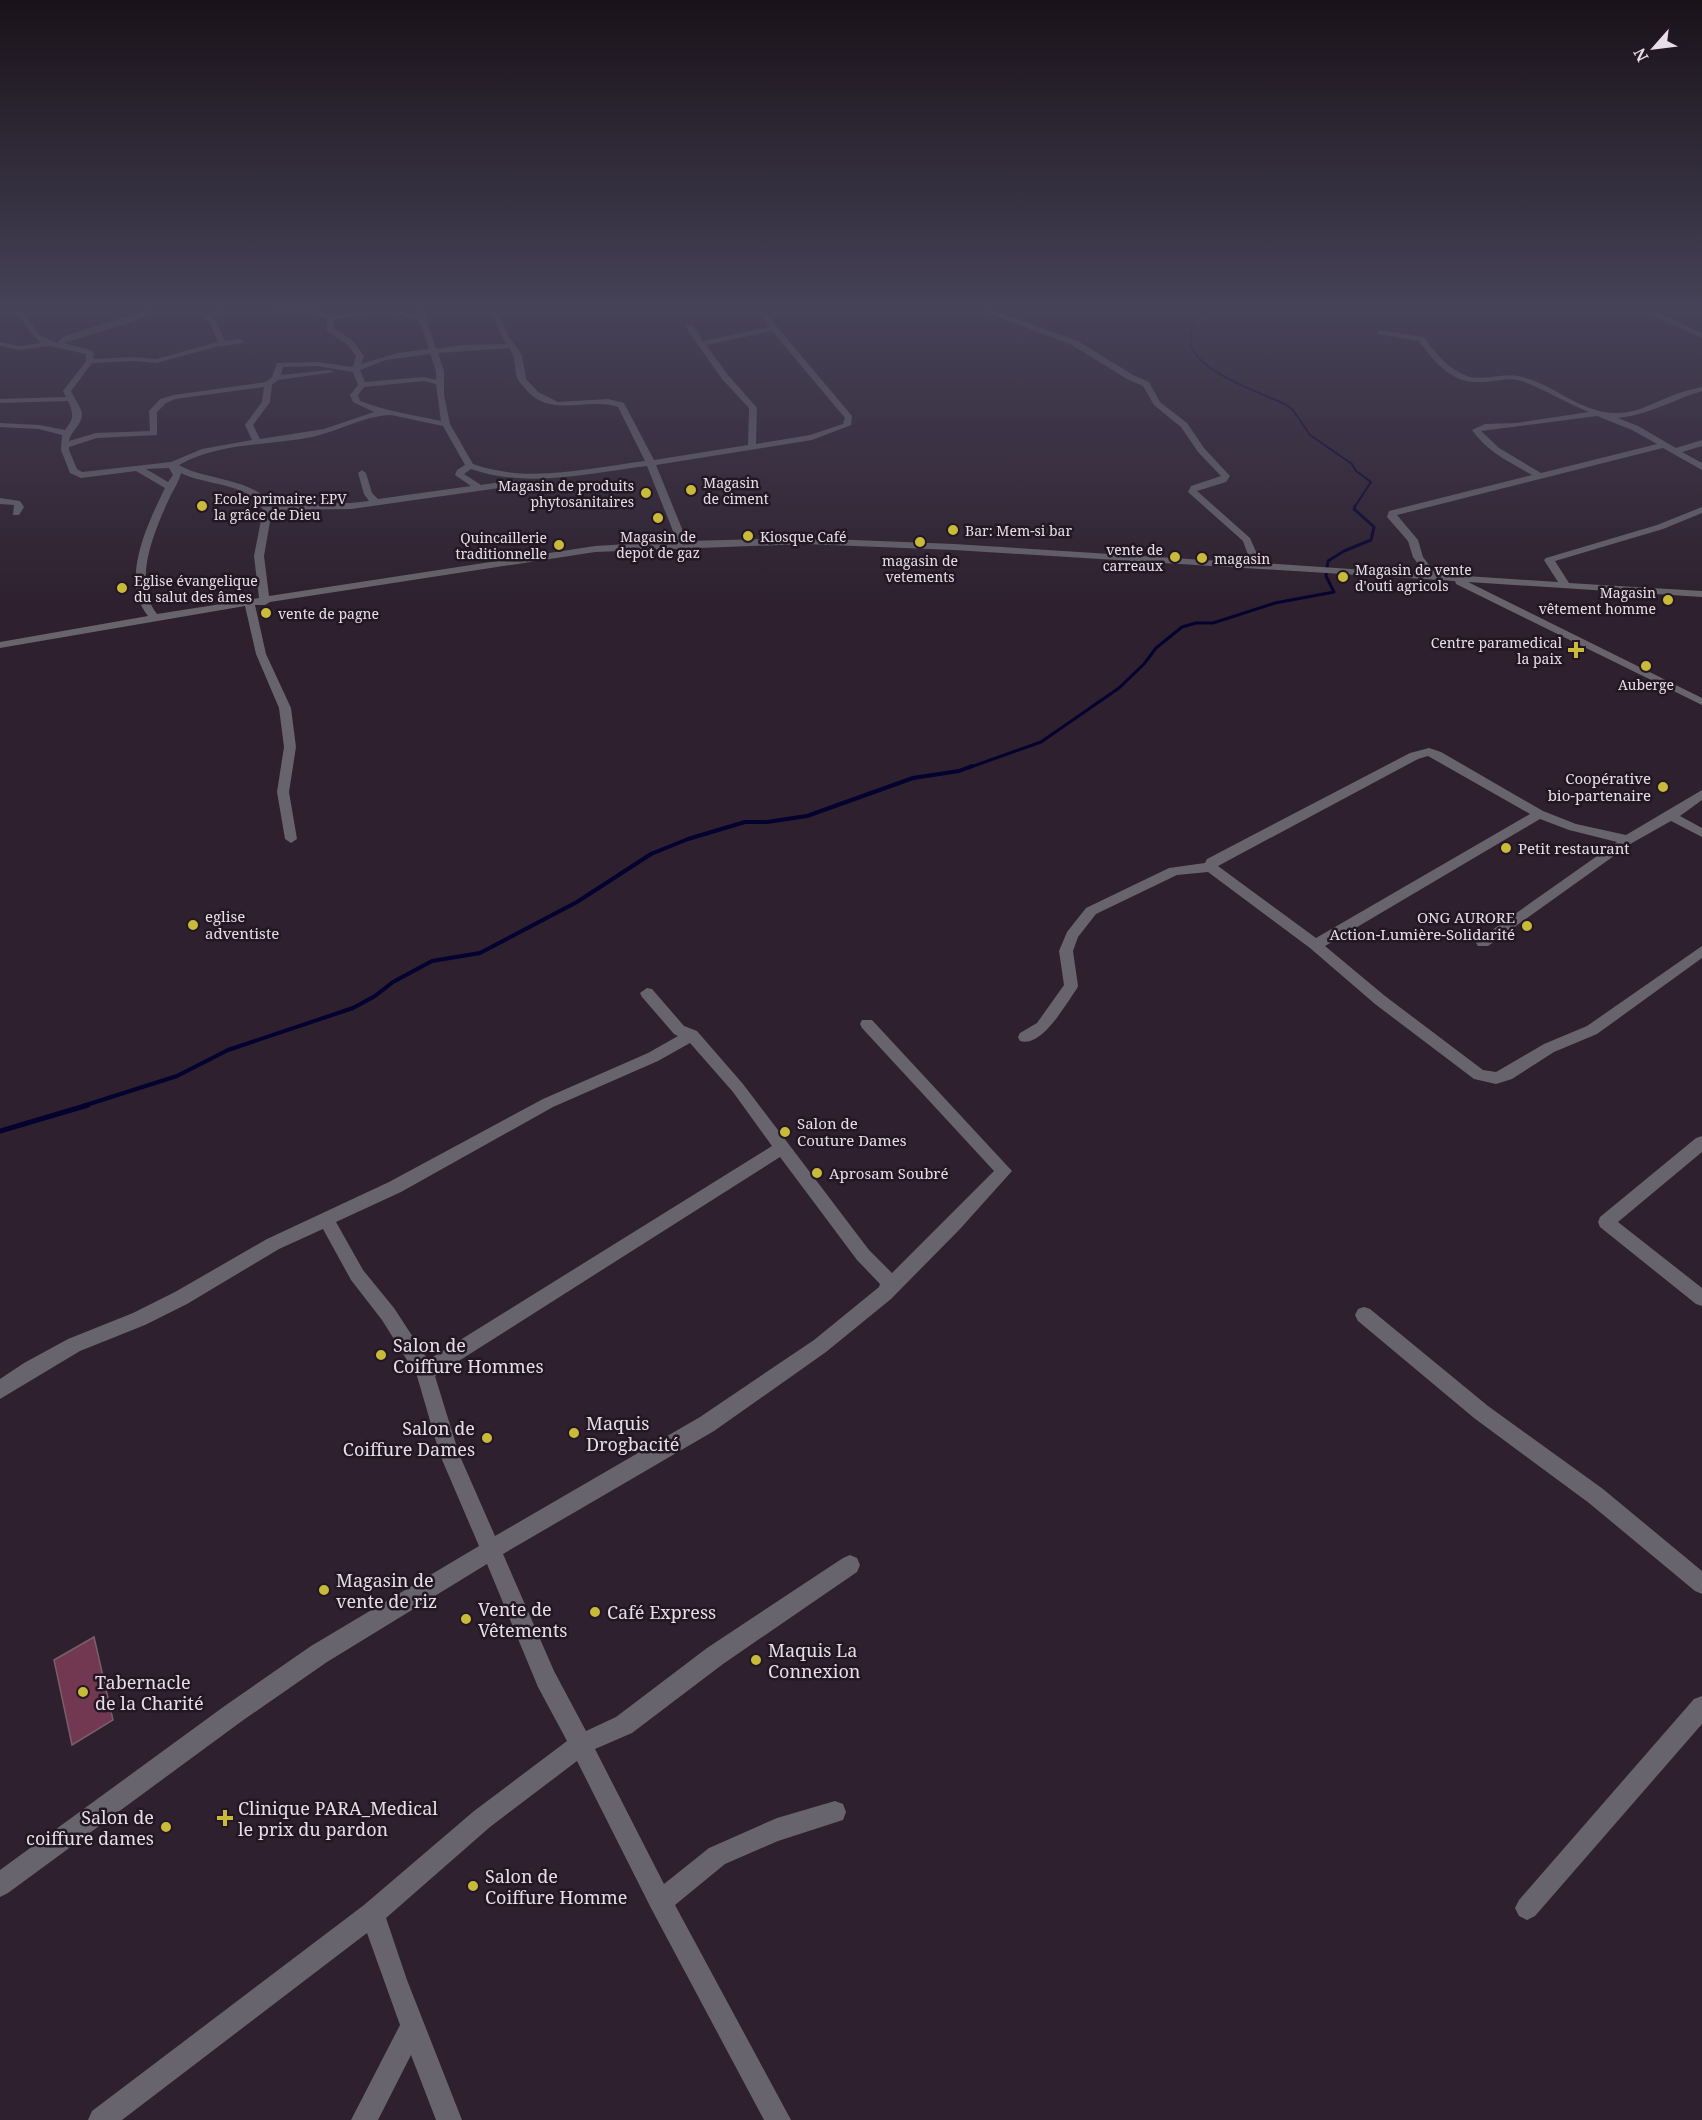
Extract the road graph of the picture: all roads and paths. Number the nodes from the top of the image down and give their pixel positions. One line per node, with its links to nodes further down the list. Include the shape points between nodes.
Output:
1 (75, 406): 16 (street, via 77,420)
2 (159, 406): 20 (street, via 153,411 154,433 96,436)
3 (264, 406): 17 (street, via 249,425)
4 (366, 406): 12 (street)
5 (442, 406): 14 (street)
6 (621, 406): 23 (street)
7 (751, 406): 21 (street)
8 (839, 406): 21 (street, via 849,418 847,425 839,429)
9 (1161, 406): 40 (street, via 1184,424 1201,450 1226,476 1192,492 1246,540)
10 (1582, 406): 13 (street)
11 (1654, 406): 13 (street, via 1636,414)
12 (383, 413): 14 (street, via 402,412); 17 (street, via 356,418 327,431)
13 (1598, 413): 19 (street); 29 (street, via 1476,430 1492,447)
14 (446, 424): 24 (street)
15 (0, 425): 16 (street)
16 (66, 433): 20 (street)
17 (258, 443): 27 (street, via 201,452 177,461)
18 (1702, 443): 22 (street)
19 (1664, 444): 22 (street); 29 (street)
20 (66, 445): 26 (street, via 76,474)
21 (752, 448): 23 (street)
22 (1675, 451): 25 (street)
23 (650, 461): 31 (street); 39 (street)
24 (470, 466): 31 (street); 33 (street, via 459,475)
25 (1702, 467)
26 (137, 468): 27 (street, via 165,464); 30 (street)
27 (176, 472): 30 (street); 32 (street); 36 (street, via 240,488)
28 (362, 473): 35 (street, via 368,494)
29 (1538, 475): 41 (street, via 1392,513 1413,540 1418,557)
30 (155, 480): 32 (street)
31 (512, 480): 33 (street)
32 (170, 487): 47 (street, via 140,573 141,599)
33 (478, 487): 35 (street)
34 (0, 501): 38 (street, via 17,503)
35 (376, 503): 36 (street)
36 (267, 507): 45 (street, via 259,556)
37 (1702, 510): 43 (street, via 1660,527 1549,560)
38 (16, 513)
39 (683, 544): 40 (street, via 942,546); 45 (street, via 595,549)
40 (1257, 565): 41 (street)
41 (1432, 576): 42 (street)
42 (1453, 579): 43 (street); 49 (street)
43 (1566, 585): 44 (street)
44 (1702, 594)
45 (265, 602): 46 (street)
46 (250, 604): 47 (street); 54 (street, via 261,654 285,708 290,747 283,792)
47 (155, 618): 48 (street)
48 (0, 645)
49 (1702, 702)
50 (1702, 794): 52 (street)
51 (1539, 814): 55 (street); 56 (street, via 1437,755 1422,752 1212,862); 58 (street)
52 (1671, 816): 53 (street); 55 (street)
53 (1702, 833)
54 (291, 839)
55 (1628, 840): 57 (street)
56 (1211, 867): 58 (street); 63 (street, via 1174,871 1091,911 1072,935 1066,951 1071,986 1042,1027)
57 (1483, 943)
58 (1315, 945): 59 (street, via 1479,1075 1496,1078 1508,1075 1549,1048 1592,1030)
59 (1702, 951)
60 (647, 993): 62 (street, via 680,1030)
61 (867, 1024): 67 (street, via 1004,1171)
62 (692, 1035): 65 (street); 66 (street, via 653,1057 548,1103 395,1187)
63 (1025, 1037)
64 (1702, 1143): 68 (street, via 1606,1222)
65 (783, 1147): 67 (street, via 863,1255 888,1281); 70 (street)
66 (326, 1219): 70 (street, via 357,1275); 71 (street, via 273,1244 140,1319 74,1345)
67 (888, 1287): 72 (street, via 820,1346 706,1424)
68 (1702, 1298)
69 (1364, 1315): 74 (street, via 1481,1412 1596,1496)
70 (425, 1372): 72 (street, via 450,1455)
71 (0, 1390)
72 (491, 1550): 76 (street, via 546,1679); 78 (street, via 319,1654)
73 (850, 1565): 76 (street, via 715,1656 624,1725)
74 (1702, 1584)
75 (1702, 1707): 80 (street)
76 (581, 1744): 79 (street); 81 (street, via 482,1819)
77 (835, 1812): 79 (street, via 777,1830 717,1856)
78 (0, 1885)
79 (660, 1902): 86 (street)
80 (1527, 1908)
81 (373, 1914): 82 (street); 83 (street)
82 (413, 2026): 84 (street); 85 (street)
83 (101, 2120)
84 (364, 2120)
85 (449, 2120)
86 (777, 2120)

